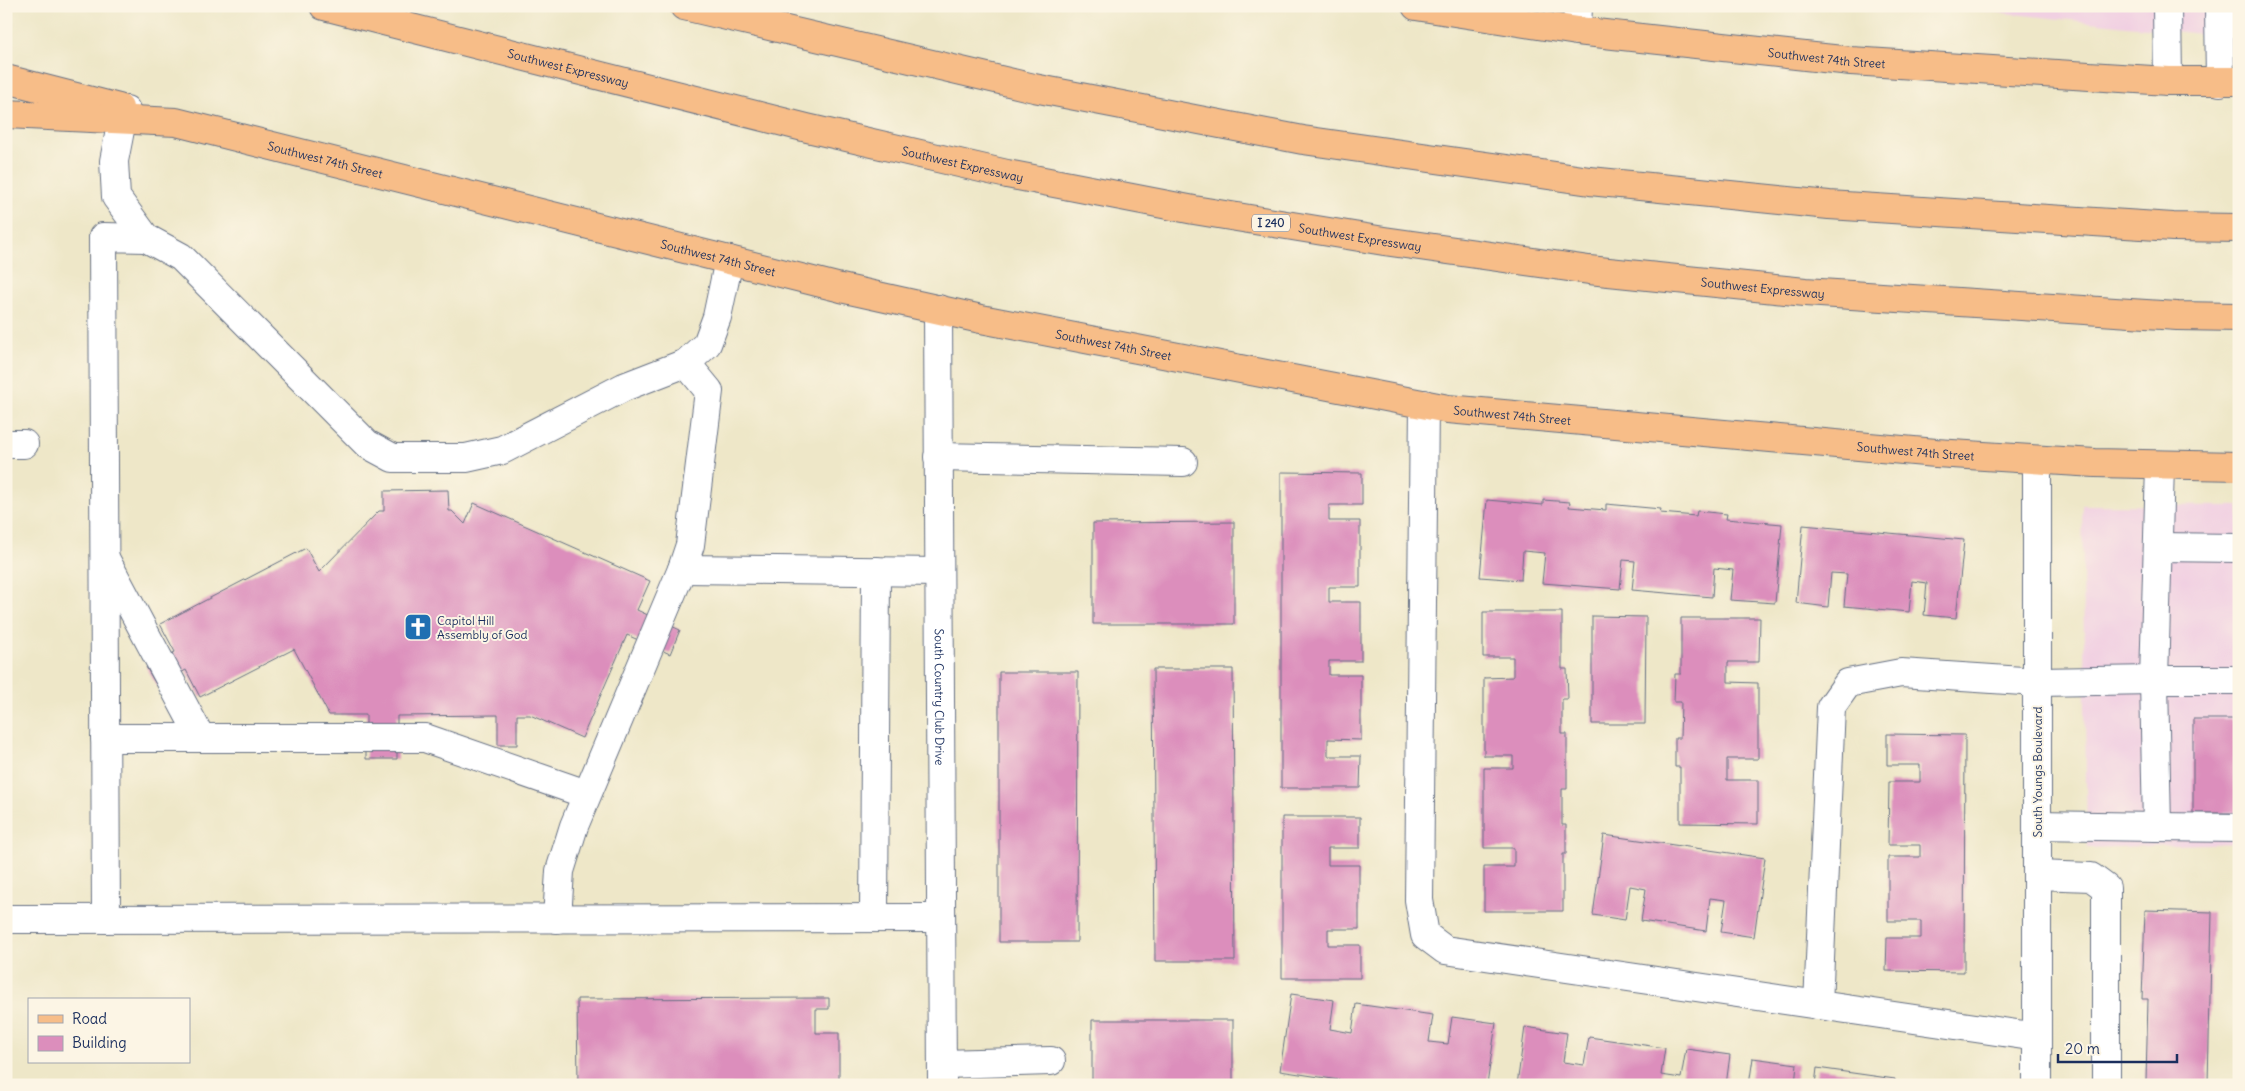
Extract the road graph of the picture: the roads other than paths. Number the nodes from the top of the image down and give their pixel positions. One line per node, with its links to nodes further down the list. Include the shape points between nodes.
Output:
1 (324, 6): 16 (main road, Southwest Expressway / I 240, via 806,128 1007,174 1194,210 1384,241 1588,270 1805,292 2178,316)
2 (684, 6): 12 (main road, via 1034,88 1332,144 1590,181 1829,205 2173,227)
3 (1416, 6): 6 (main road, Southwest 74th Street)
4 (2167, 6): 8 (street)
5 (2219, 6): 9 (street)
6 (1577, 19): 8 (main road, Southwest 74th Street, via 1851,60)
7 (6, 79): 11 (main road)
8 (2168, 81): 9 (main road, Southwest 74th Street)
9 (2229, 81)
10 (6, 114): 11 (main road)
11 (124, 115): 13 (street, via 114,161 116,197); 14 (main road, Southwest 74th Street, via 176,122)
12 (2239, 228)
13 (146, 238): 17 (street, via 182,258 367,444 393,458 466,458 502,450 624,386); 26 (street, via 103,237)
14 (729, 260): 15 (main road, Southwest 74th Street); 17 (street, via 717,317 707,344)
15 (938, 310): 18 (main road, Southwest 74th Street); 19 (street, South Country Club Drive)
16 (2239, 317)
17 (686, 364): 27 (street, via 710,391 690,545)
18 (1424, 404): 20 (main road, Southwest 74th Street, via 1448,409); 45 (street, via 1419,900 1425,935 1444,950)
19 (938, 457): 21 (street); 29 (street, South Country Club Drive)
20 (2037, 460): 22 (main road, Southwest 74th Street); 32 (street, South Youngs Boulevard)
21 (1183, 462)
22 (2160, 465): 23 (main road, Southwest 74th Street); 24 (street)
23 (2239, 466)
24 (2158, 547): 25 (street); 30 (street)
25 (2239, 548)
26 (104, 556): 33 (street); 34 (street)
27 (682, 569): 28 (street); 35 (street)
28 (876, 571): 29 (street); 40 (street)
29 (939, 572): 41 (street, South Country Club Drive)
30 (2154, 680): 31 (street); 32 (street); 37 (street)
31 (2239, 680)
32 (2038, 682): 36 (street, South Youngs Boulevard); 45 (street, via 1901,673 1848,683 1831,707)
33 (105, 738): 34 (street); 43 (street)
34 (201, 738): 35 (street, via 425,738)
35 (586, 794): 44 (street, via 560,871)
36 (2037, 825): 37 (street); 39 (street, South Youngs Boulevard)
37 (2157, 827): 38 (street)
38 (2239, 828)
39 (2037, 875): 46 (street, South Youngs Boulevard); 50 (street, via 2091,877 2106,888)
40 (874, 917): 41 (street); 44 (street)
41 (940, 918): 48 (street, South Country Club Drive)
42 (6, 919): 43 (street)
43 (106, 919): 44 (street)
44 (557, 919)
45 (1818, 1005): 46 (street)
46 (2037, 1037): 49 (street, South Youngs Boulevard)
47 (1051, 1061): 48 (street)
48 (942, 1074)
49 (2037, 1085)
50 (2106, 1085)

